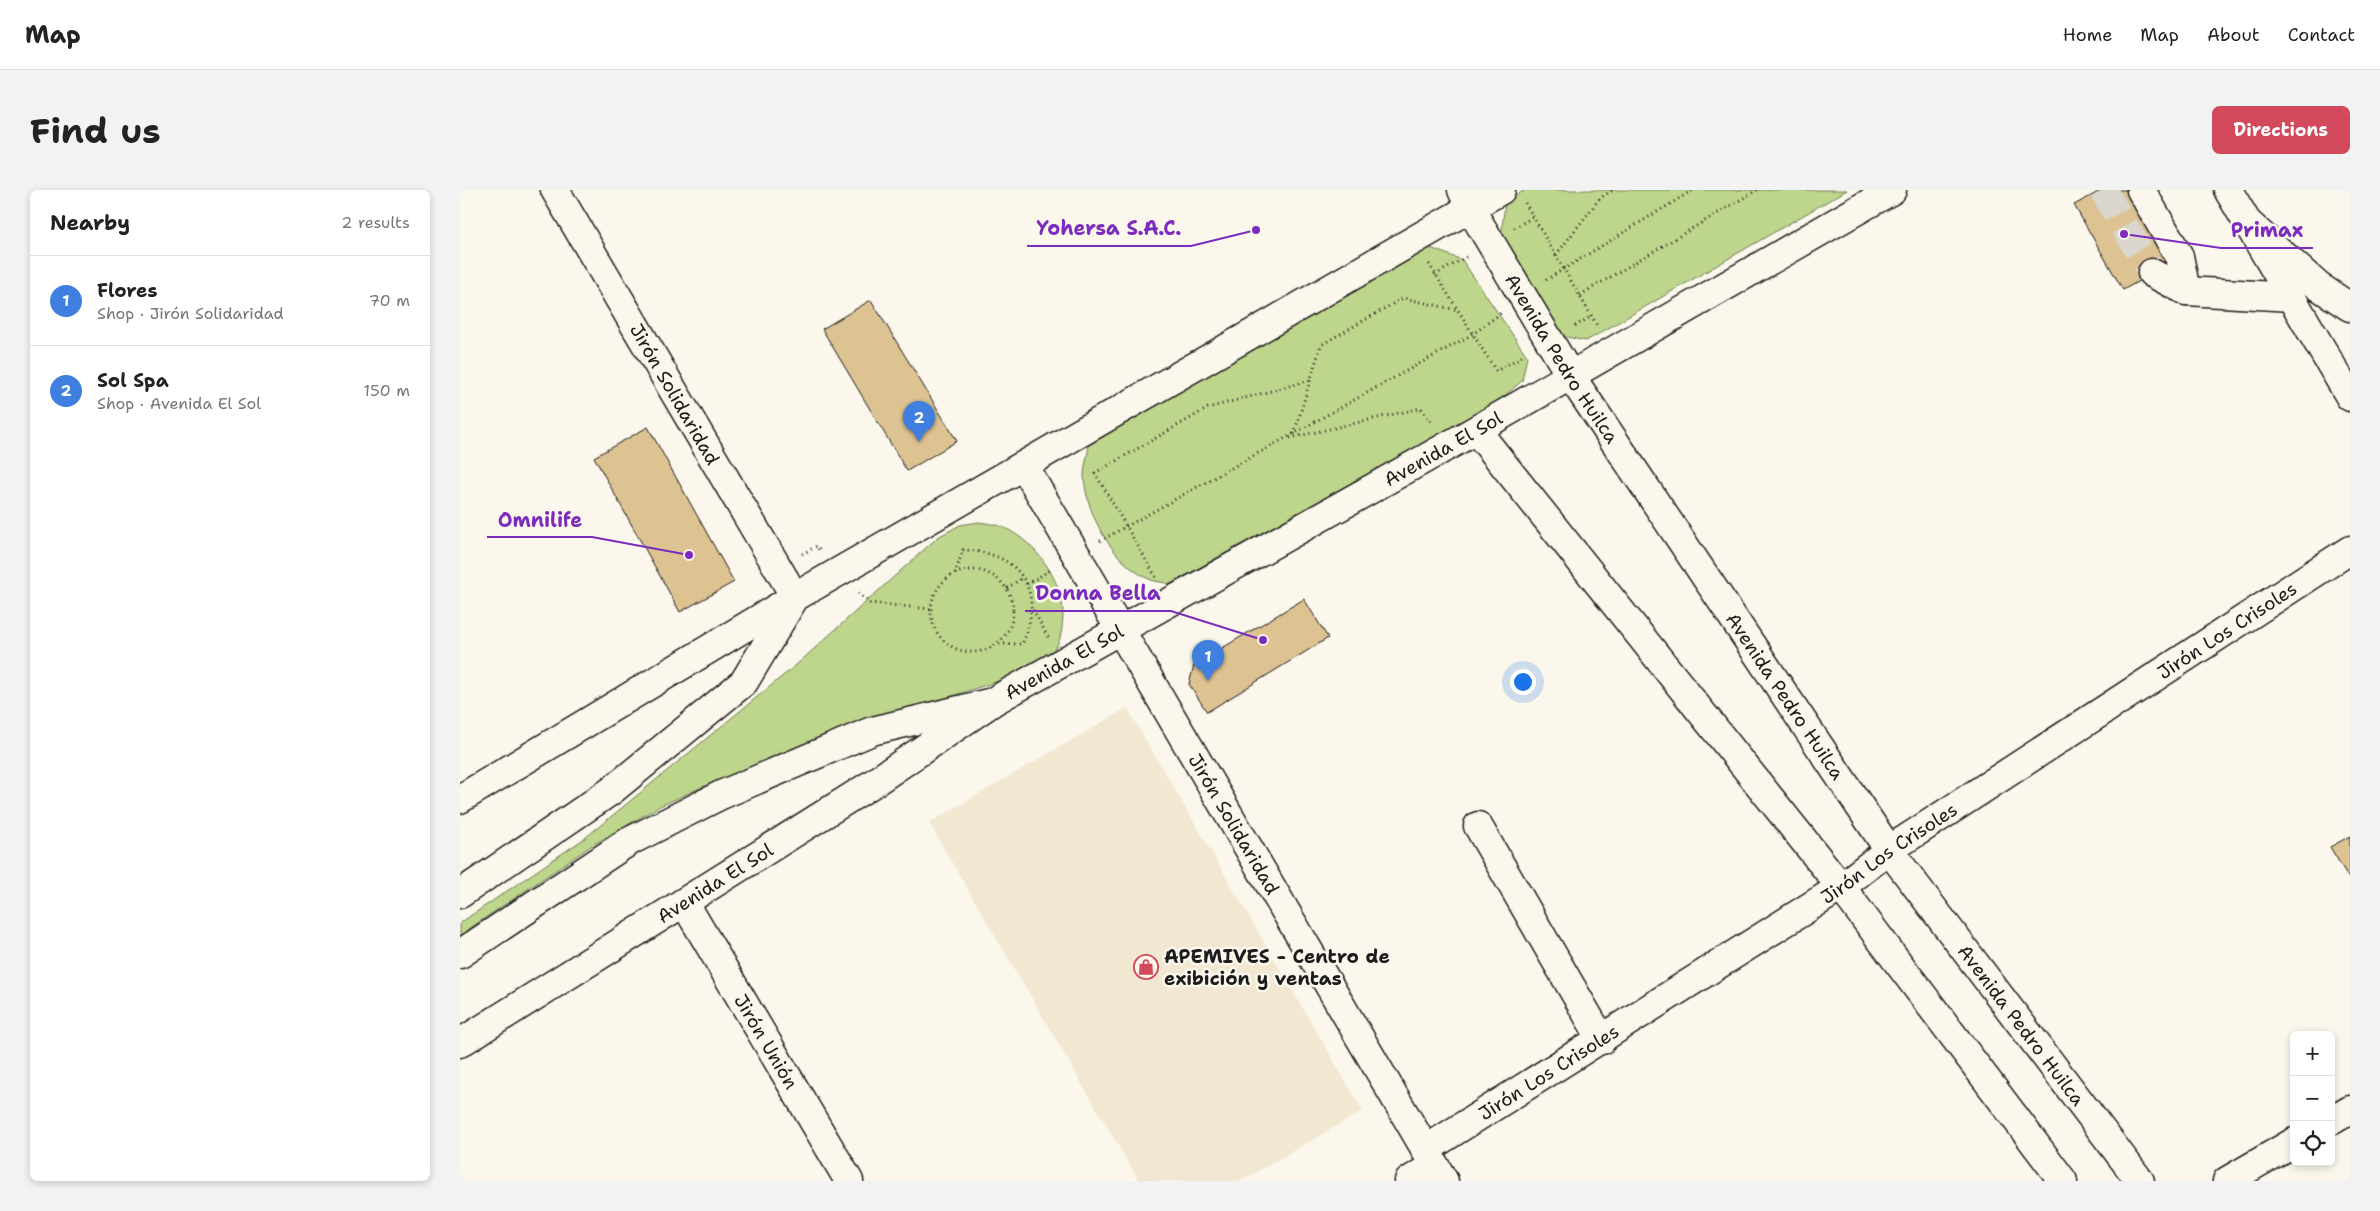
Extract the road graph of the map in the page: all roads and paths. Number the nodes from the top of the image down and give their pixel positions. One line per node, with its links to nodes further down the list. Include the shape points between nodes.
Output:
1 (555, 190): 38 (street, Jirón Solidaridad)
2 (1613, 190): 12 (path, via 1600,198)
3 (1693, 190): 13 (path)
4 (1757, 190): 16 (path)
5 (1892, 190): 22 (street, Avenida El Sol)
6 (2141, 190): 15 (street, via 2178,256)
7 (2228, 190): 10 (street)
8 (1511, 193): 9 (street); 12 (path)
9 (1466, 199): 11 (street); 17 (street, Avenida Pedro Huilca)
10 (2248, 223): 18 (street); 19 (street, via 2318,286)
11 (1414, 240): 20 (path); 31 (street)
12 (1556, 256): 13 (path)
13 (1563, 268): 16 (path); 17 (path)
14 (2152, 274): 15 (street)
15 (2186, 290): 18 (street)
16 (1580, 295): 22 (path)
17 (1524, 296): 21 (path); 24 (street, Avenida Pedro Huilca)
18 (2292, 297): 26 (street)
19 (2350, 307)
20 (1458, 310): 21 (path); 25 (path, via 1403,298 1322,344)
21 (1473, 334): 23 (path); 28 (path)
22 (1613, 350): 24 (street, Avenida El Sol)
23 (1496, 371)
24 (1570, 375): 27 (street, Avenida El Sol); 46 (street, Avenida Pedro Huilca)
25 (1311, 380): 28 (path); 32 (path, via 1208,408 1094,472)
26 (2350, 397)
27 (1476, 430): 30 (street, Avenida El Sol); 47 (street)
28 (1294, 434): 29 (path)
29 (1284, 439): 30 (path, via 1421,408); 32 (path)
30 (1448, 445): 39 (street, Avenida El Sol)
31 (1024, 466): 34 (street); 41 (street, Jirón Solidaridad)
32 (1126, 527): 39 (path)
33 (2350, 550): 46 (street, Jirón Los Crisoles)
34 (834, 574): 38 (street); 40 (path, via 870,603)
35 (955, 574): 36 (path, via 963,550 983,551 1002,557 1017,569); 37 (path, via 976,569 990,573); 40 (path, via 940,585 933,596)
36 (1022, 578): 37 (path); 42 (path, via 1028,586 1032,609 1030,625 1022,644)
37 (1007, 588): 42 (path, via 1014,606 1013,620 1007,634)
38 (795, 597): 44 (street); 48 (street, via 744,682 611,791)
39 (1170, 602): 41 (street, Avenida El Sol)
40 (931, 609): 42 (path, via 932,622 938,634 959,650 984,650)
41 (1120, 630): 43 (street, Avenida El Sol); 56 (street, Jirón Solidaridad)
42 (997, 644)
43 (992, 702): 49 (street, Avenida El Sol, via 872,784); 50 (street, Avenida El Sol, via 872,732 721,795 628,842)
44 (460, 799)
45 (1478, 826): 51 (street)
46 (1889, 850): 47 (street, Jirón Los Crisoles); 60 (street, Avenida Pedro Huilca)
47 (1842, 887): 51 (street, Jirón Los Crisoles); 59 (street)
48 (460, 894)
49 (684, 902): 52 (street, Avenida El Sol); 57 (street, Jirón Unión)
50 (460, 954)
51 (1602, 1040): 56 (street, Jirón Los Crisoles)
52 (460, 1044)
53 (2350, 1110): 54 (street)
54 (2335, 1119)
55 (2290, 1144): 61 (street)
56 (1435, 1165): 58 (street, Jirón Los Crisoles)
57 (849, 1181)
58 (1409, 1181)
59 (2063, 1181)
60 (2140, 1181)
61 (2227, 1181)

